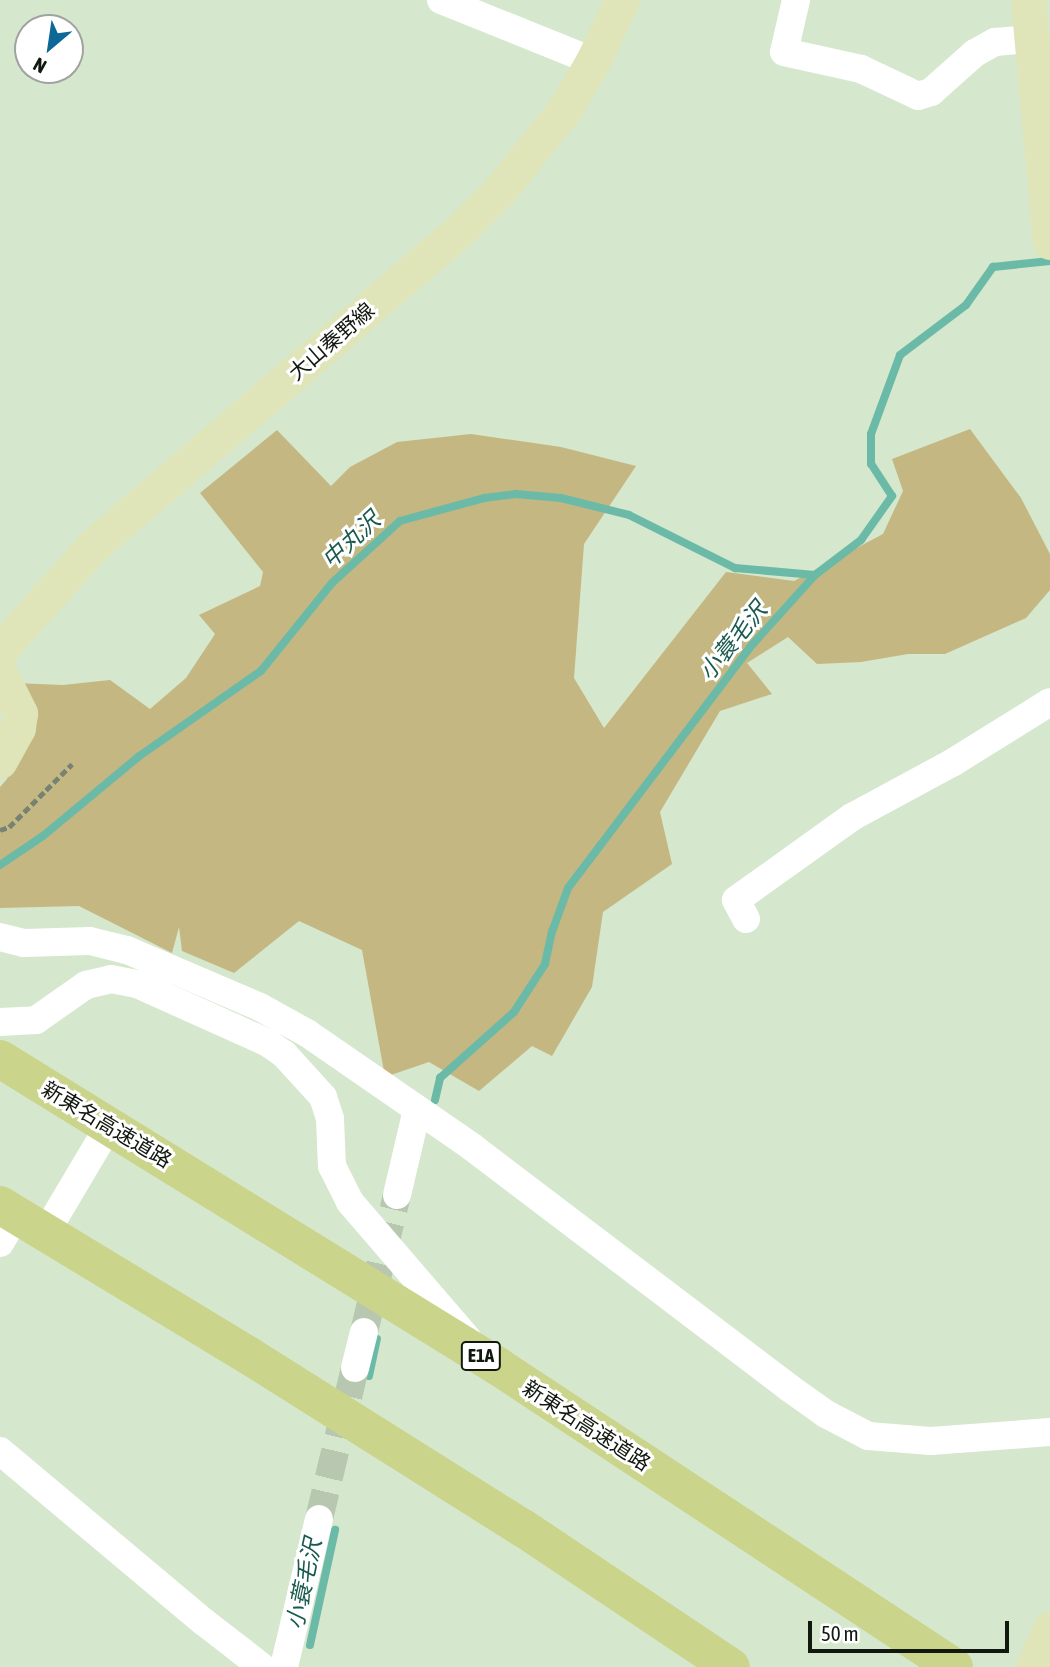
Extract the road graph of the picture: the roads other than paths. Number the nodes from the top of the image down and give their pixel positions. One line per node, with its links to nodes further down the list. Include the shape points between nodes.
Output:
1 (441, 0): 6 (street)
2 (622, 0): 6 (main road, 大山秦野線)
3 (796, 0): 5 (street, via 784,52 862,69 918,96 931,92 975,52 995,42)
4 (1028, 0): 5 (main road)
5 (1031, 39): 7 (main road)
6 (593, 61): 9 (main road, 大山秦野線, via 535,150 471,218 94,545)
7 (1043, 106): 8 (main road)
8 (1049, 229)
9 (0, 650)
10 (0, 673): 12 (main road, via 20,713 18,728)
11 (1050, 702): 13 (street, via 952,763 852,817 736,900)
12 (0, 761)
13 (746, 919)
14 (0, 937): 15 (street, via 24,943 90,941 127,950)
15 (179, 987): 16 (street, via 111,979 86,985 36,1020); 18 (street, via 284,1020); 23 (street, via 284,1054 316,1088 327,1108 332,1166 342,1190)
16 (0, 1022)
17 (0, 1059): 19 (highway, 新東名高速道路 / E1A)
18 (417, 1110): 20 (street); 25 (street, via 788,1387 868,1436 931,1441)
19 (110, 1124): 21 (street); 23 (highway, 新東名高速道路 / E1A)
20 (397, 1195)
21 (16, 1224): 31 (highway, via 251,1357 523,1528)
22 (364, 1332): 24 (street)
23 (484, 1359): 32 (highway, 新東名高速道路 / E1A)
24 (355, 1368)
25 (1050, 1433)
26 (0, 1451): 29 (street)
27 (319, 1519): 30 (street)
28 (1050, 1629): 33 (main road)
29 (262, 1667)
30 (284, 1667)
31 (731, 1667)
32 (954, 1667)
33 (1033, 1667)

